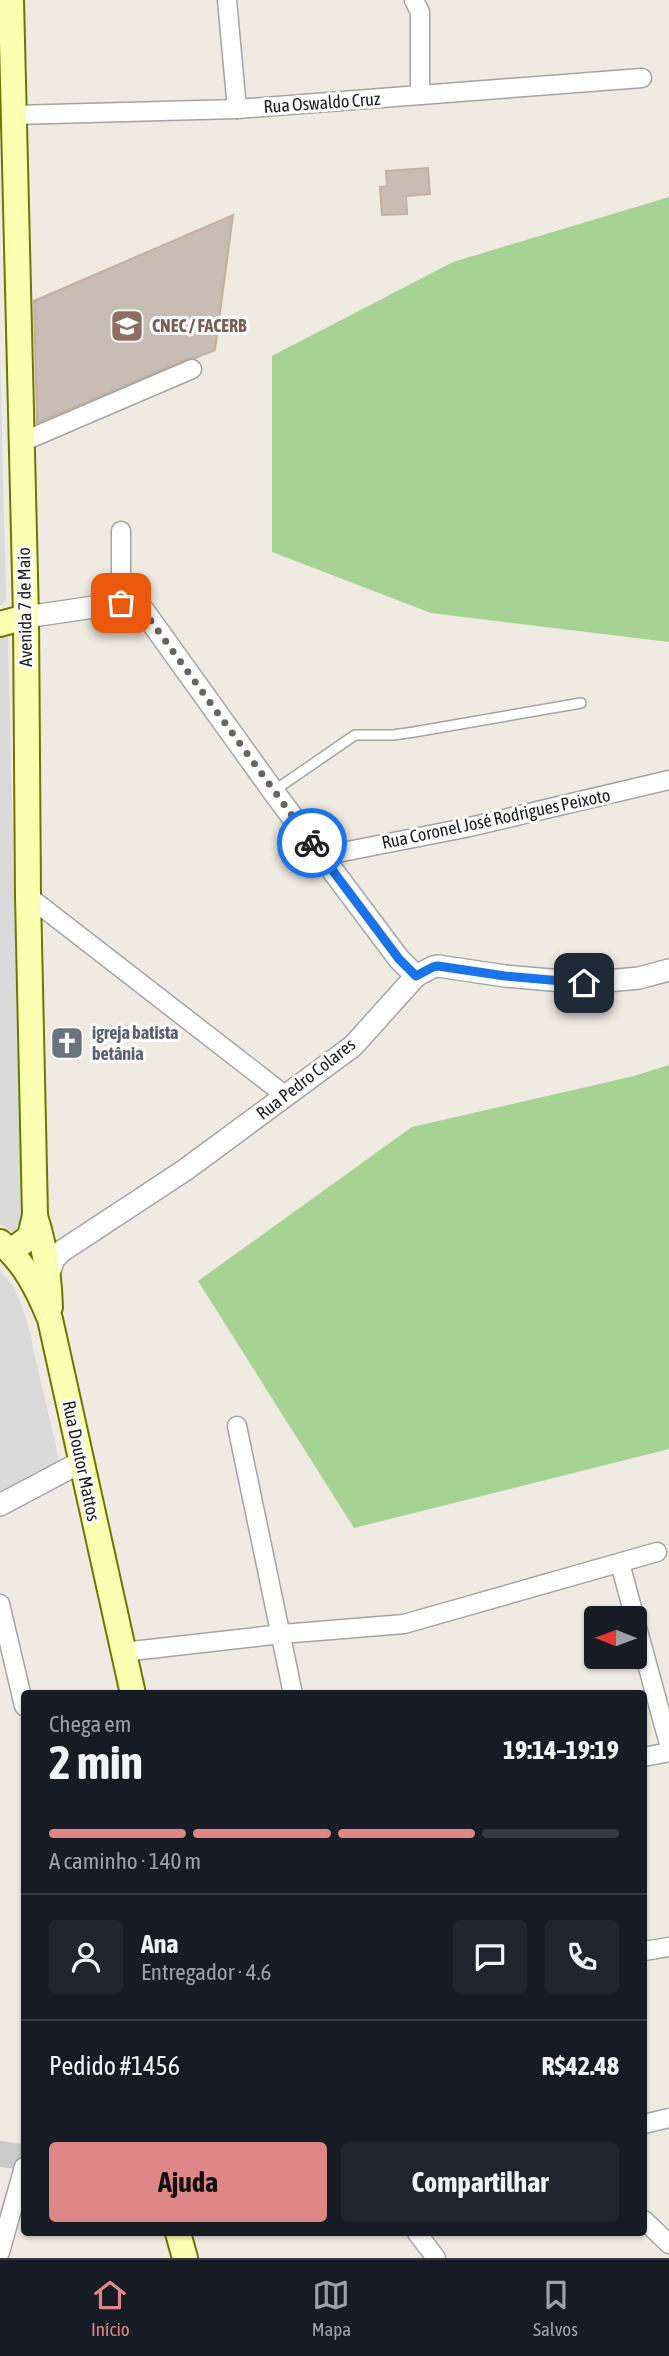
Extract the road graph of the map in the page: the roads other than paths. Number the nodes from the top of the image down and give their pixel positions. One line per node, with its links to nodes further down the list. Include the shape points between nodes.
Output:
1 (11, 0): 7 (main road, Avenida 7 de Maio)
2 (227, 0): 6 (street)
3 (415, 0): 5 (street, via 420,12)
4 (642, 78): 5 (street, Rua Oswaldo Cruz)
5 (420, 95): 6 (street, Rua Oswaldo Cruz)
6 (237, 109): 7 (street, Rua Oswaldo Cruz)
7 (7, 116): 9 (main road, Avenida 7 de Maio)
8 (192, 369): 9 (street)
9 (22, 442): 12 (main road, Avenida 7 de Maio)
10 (121, 531): 11 (street)
11 (121, 603): 12 (street); 16 (street, via 134,603 143,610)
12 (26, 617): 13 (main road); 18 (main road, Avenida 7 de Maio)
13 (0, 624)
14 (581, 703): 16 (lane, via 393,735 355,735)
15 (669, 779): 17 (street, Rua Coronel José Rodrigues Peixoto, via 465,828)
16 (273, 791): 17 (street)
17 (322, 856): 20 (street)
18 (28, 896): 21 (street); 22 (main road, Avenida 7 de Maio)
19 (669, 970): 20 (street, via 584,983 438,966)
20 (416, 976): 21 (street, Rua Pedro Colares, via 353,1046)
21 (286, 1096): 24 (street, Rua Pedro Colares, via 62,1251)
22 (35, 1215): 23 (main road, Avenida 7 de Maio, via 30,1237); 24 (main road, Avenida 7 de Maio)
23 (6, 1247): 25 (main road, Rua Doutor Mattos, via 36,1284)
24 (49, 1273): 25 (main road, Avenida 7 de Maio)
25 (50, 1319): 27 (main road, Rua Doutor Mattos)
26 (237, 1426): 33 (street)
27 (81, 1462): 28 (street); 34 (main road, Rua Doutor Mattos)
28 (0, 1505)
29 (657, 1552): 30 (street)
30 (620, 1563): 32 (street); 33 (street, via 404,1624)
31 (0, 1604): 38 (street)
32 (632, 1606)
33 (282, 1634): 34 (street); 37 (street)
34 (123, 1652): 36 (main road, Rua Doutor Mattos)
35 (648, 1667): 39 (street)
36 (132, 1690)
37 (292, 1690)
38 (21, 1693)
39 (669, 1744)
40 (669, 1752): 41 (street)
41 (647, 1756)
42 (669, 1947): 43 (street)
43 (647, 1951)
44 (669, 2118): 45 (street)
45 (647, 2123)
46 (21, 2178): 51 (street)
47 (647, 2223): 50 (street)
48 (179, 2236): 52 (main road)
49 (419, 2236): 53 (street)
50 (669, 2244)
51 (0, 2252)
52 (185, 2258)
53 (436, 2258)

